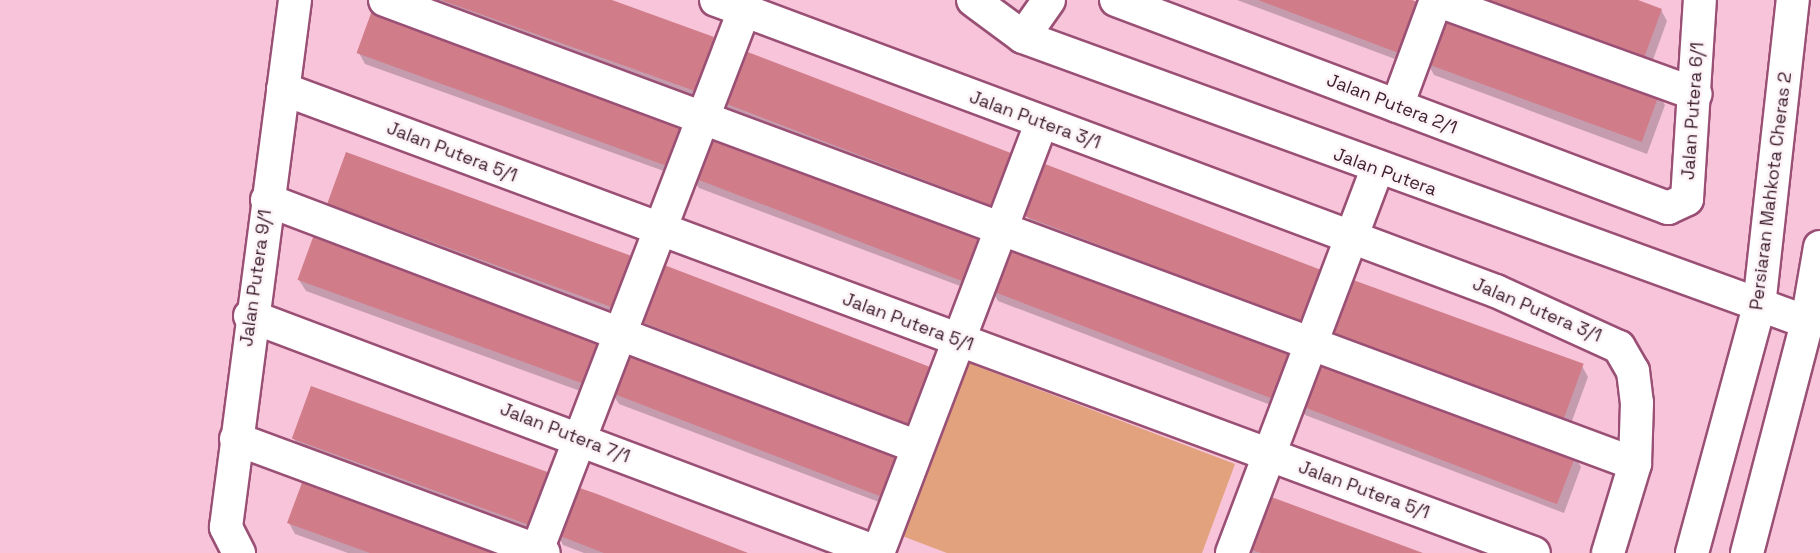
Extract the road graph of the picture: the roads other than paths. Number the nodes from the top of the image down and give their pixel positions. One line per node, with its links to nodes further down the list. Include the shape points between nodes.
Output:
1 (295, 0): 11 (street, Jalan Putera 9/1)
2 (385, 0): 14 (street)
3 (973, 0): 10 (street, Jalan Putera)
4 (1049, 0): 10 (street)
5 (1116, 0): 13 (street, Jalan Putera 2/1)
6 (1436, 0): 12 (street); 13 (street)
7 (1700, 0): 12 (street, Jalan Putera 6/1)
8 (1793, 0): 23 (street, Persiaran Mahkota Cheras 2)
9 (730, 5): 14 (street); 15 (street, Jalan Putera 3/1)
10 (1023, 37): 16 (street, Jalan Putera)
11 (283, 89): 17 (street, Jalan Putera 9/1); 20 (street, Jalan Putera 5/1)
12 (1695, 94): 18 (street, Jalan Putera 6/1, via 1687,199)
13 (1398, 106): 18 (street, Jalan Putera 2/1)
14 (703, 120): 19 (street); 20 (street)
15 (1042, 122): 19 (street); 21 (street, Jalan Putera 3/1)
16 (1377, 170): 21 (street); 23 (street, Jalan Putera)
17 (267, 200): 24 (street, Jalan Putera 9/1); 26 (street)
18 (1668, 208)
19 (1001, 230): 27 (street); 28 (street)
20 (661, 231): 26 (street); 27 (street, Jalan Putera 5/1)
21 (1353, 238): 28 (street); 33 (street, Jalan Putera 3/1, via 1496,291 1619,347 1632,371 1637,403)
22 (1820, 247): 25 (street)
23 (1759, 306): 25 (street, Jalan Putera); 40 (street, Persiaran Mahkota Cheras 2)
24 (250, 316): 29 (street, Jalan Putera 9/1); 30 (street, Jalan Putera 7/1)
25 (1807, 322): 41 (street)
26 (620, 337): 30 (street); 31 (street)
27 (958, 341): 31 (street); 32 (street, Jalan Putera 5/1)
28 (1311, 347): 32 (street); 33 (street)
29 (236, 439): 34 (street); 35 (street, Jalan Putera 9/1, via 226,527)
30 (581, 439): 34 (street); 36 (street, Jalan Putera 7/1)
31 (918, 447): 36 (street)
32 (1270, 455): 37 (street); 38 (street, Jalan Putera 5/1)
33 (1635, 465): 39 (street, Jalan Putera 3/1)
34 (539, 552)
35 (239, 553)
36 (878, 553)
37 (1232, 553)
38 (1534, 553)
39 (1608, 553)
40 (1692, 553)
41 (1747, 553)

